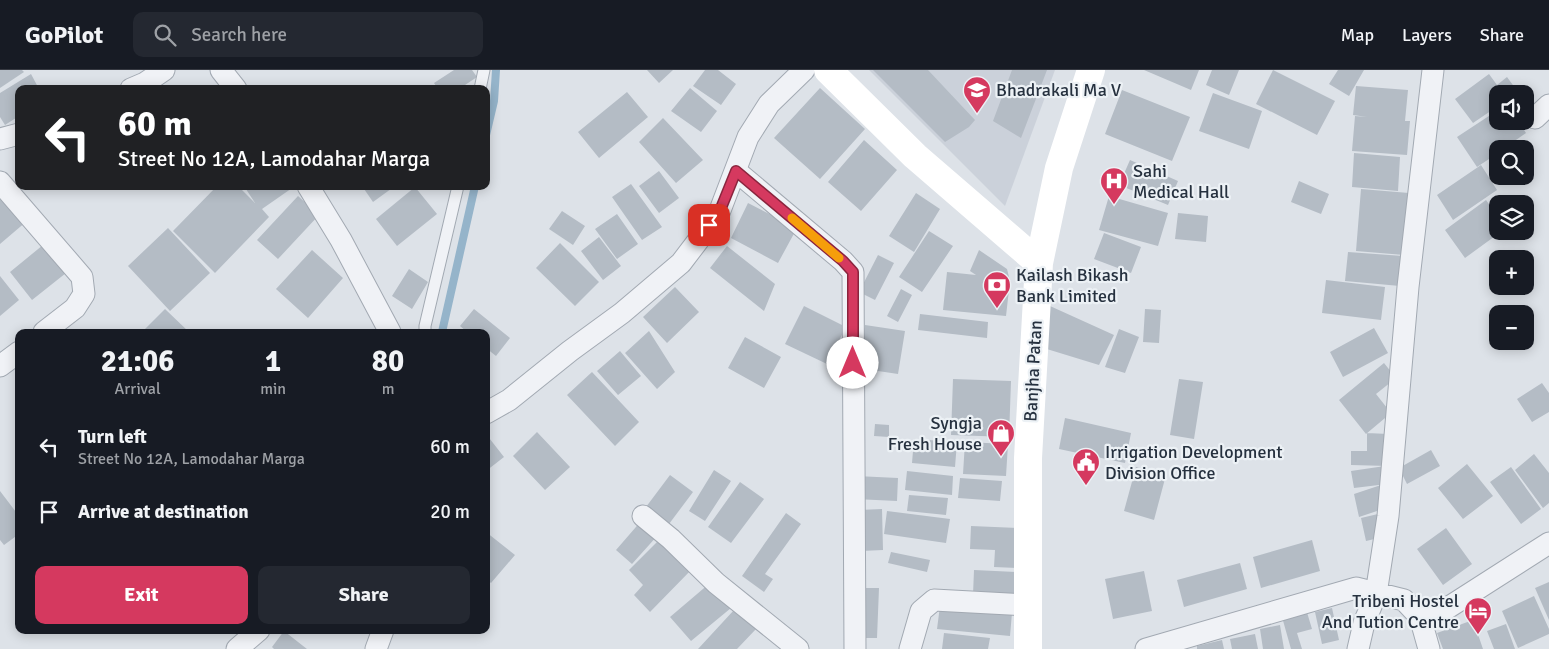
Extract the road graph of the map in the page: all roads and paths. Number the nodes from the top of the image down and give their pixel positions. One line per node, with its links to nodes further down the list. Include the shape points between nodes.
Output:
1 (164, 70): 8 (street)
2 (221, 70): 9 (street)
3 (484, 70): 10 (lane)
4 (804, 70): 13 (street, via 769,104 748,137)
5 (828, 70): 17 (main road, via 915,156)
6 (1091, 70): 17 (main road, Banjha Patan, via 1059,168)
7 (1433, 70): 26 (street, via 1408,287 1388,516)
8 (140, 85)
9 (233, 85)
10 (481, 85)
11 (15, 135): 12 (street)
12 (0, 139)
13 (736, 171): 23 (street, via 719,213 681,263 622,313 509,400); 34 (street, via 853,272)
14 (0, 182): 18 (street, via 82,278 84,294 75,308)
15 (310, 190): 19 (street)
16 (457, 190): 20 (lane)
17 (1039, 263): 27 (main road, Banjha Patan, via 1028,458)
18 (48, 329)
19 (388, 329)
20 (425, 329)
21 (15, 355): 22 (street)
22 (0, 366)
23 (490, 411)
24 (643, 516): 33 (street, via 716,583)
25 (1549, 543): 28 (street, via 1435,616)
26 (1376, 594): 28 (street, via 1404,600); 37 (street, via 1356,588); 38 (street)
27 (1029, 605): 35 (street, via 934,600 920,611); 36 (main road, Banjha Patan)
28 (1420, 618): 39 (street)
29 (254, 634): 31 (street)
30 (382, 634): 32 (street)
31 (237, 649)
32 (376, 649)
33 (798, 649)
34 (856, 649)
35 (910, 649)
36 (1028, 649)
37 (1146, 649)
38 (1358, 649)
39 (1429, 649)

